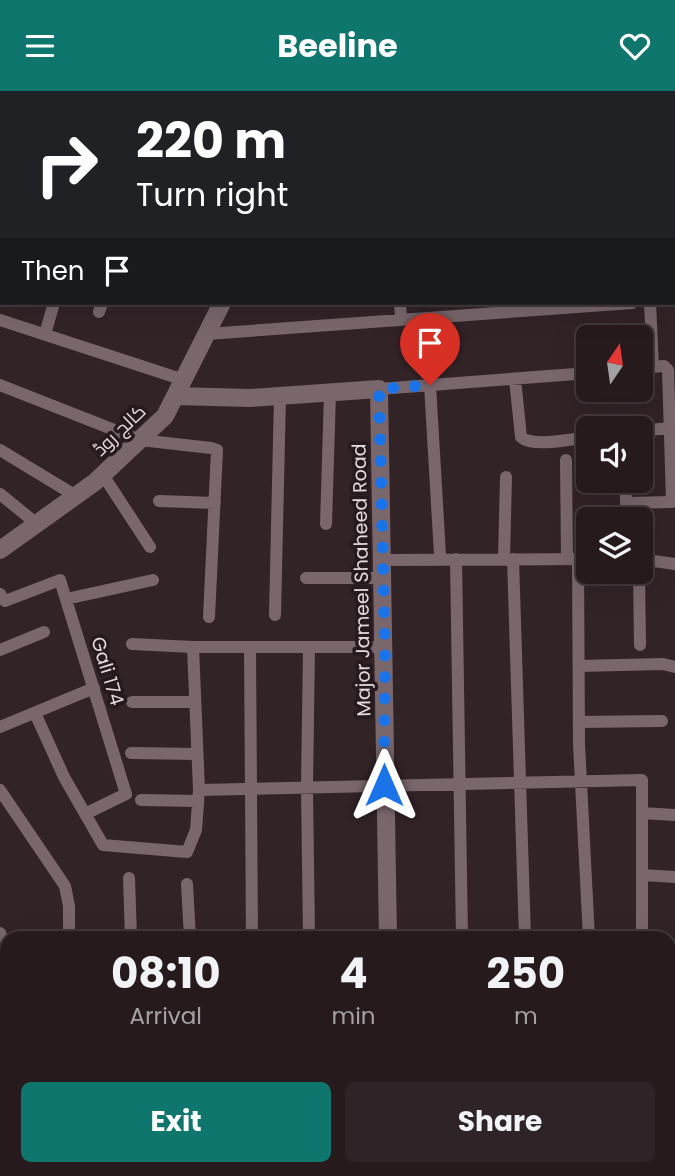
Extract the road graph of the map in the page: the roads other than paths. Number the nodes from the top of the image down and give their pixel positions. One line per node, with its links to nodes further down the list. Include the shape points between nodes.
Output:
1 (53, 305): 9 (street)
2 (221, 305): 10 (street, کالج روڈ)
3 (400, 305): 7 (street)
4 (605, 305): 7 (street)
5 (650, 305): 8 (street)
6 (0, 320): 9 (street)
7 (401, 320): 10 (street)
8 (649, 325)
9 (45, 334): 14 (street)
10 (207, 334): 14 (street, کالج روڈ)
11 (653, 367): 21 (street, via 668,370)
12 (576, 374): 13 (street)
13 (515, 379): 16 (street); 23 (street, via 524,440)
14 (184, 380): 20 (street, کالج روڈ)
15 (0, 385): 24 (street)
16 (430, 385): 17 (street); 42 (street)
17 (379, 389): 18 (street); 46 (street, Major Jameel Shaheed Road)
18 (330, 393): 19 (street); 38 (street)
19 (279, 396): 20 (street); 56 (street)
20 (175, 397): 24 (street, کالج روڈ, via 165,416)
21 (669, 428): 22 (street); 33 (street)
22 (653, 430)
23 (576, 438)
24 (140, 440): 27 (street, کالج روڈ); 34 (street, via 217,450)
25 (0, 450): 31 (street)
26 (566, 460): 39 (street)
27 (103, 475): 31 (street, کالج روڈ); 40 (street)
28 (506, 477): 44 (street)
29 (626, 493): 35 (street)
30 (0, 494): 37 (street)
31 (76, 496): 37 (street, کالج روڈ)
32 (159, 501): 34 (street)
33 (673, 501): 35 (street)
34 (215, 503): 57 (street)
35 (626, 503): 36 (street)
36 (626, 507)
37 (37, 524): 41 (street, کالج روڈ)
38 (326, 524)
39 (576, 542)
40 (150, 547)
41 (0, 550)
42 (440, 555)
43 (456, 559): 44 (street); 46 (street); 79 (street)
44 (509, 559): 45 (street); 78 (street)
45 (576, 559)
46 (383, 560): 50 (street, Major Jameel Shaheed Road)
47 (653, 561): 48 (street)
48 (675, 564)
49 (306, 578): 50 (street)
50 (383, 578): 64 (street, Major Jameel Shaheed Road)
51 (153, 580): 55 (street)
52 (578, 584): 66 (street)
53 (639, 584): 60 (street)
54 (0, 594): 55 (street, via 5,601 60,580)
55 (66, 599): 68 (street, Gali 174)
56 (275, 615)
57 (209, 617)
58 (44, 632): 65 (street)
59 (132, 644): 61 (street)
60 (640, 645)
61 (193, 647): 62 (street); 70 (street)
62 (250, 647): 63 (street); 82 (street)
63 (309, 647): 64 (street); 81 (street)
64 (385, 647): 80 (street, Major Jameel Shaheed Road)
65 (0, 650)
66 (579, 666): 67 (street); 73 (street)
67 (675, 667)
68 (93, 688): 71 (street); 87 (street, Gali 174, via 126,795)
69 (132, 702): 70 (street)
70 (195, 702): 76 (street)
71 (35, 713): 74 (street); 87 (street)
72 (662, 721): 73 (street)
73 (579, 722): 77 (street)
74 (0, 727)
75 (131, 753): 76 (street)
76 (197, 754): 83 (street)
77 (581, 781): 78 (street); 86 (street, via 642,780); 101 (street)
78 (519, 782): 79 (street); 100 (street)
79 (460, 783): 80 (street); 99 (street)
80 (384, 785): 81 (street); 98 (street, Major Jameel Shaheed Road)
81 (307, 788): 82 (street); 97 (street)
82 (250, 789): 83 (street); 96 (street)
83 (199, 795): 85 (street); 87 (street, via 196,830 187,852 103,845)
84 (2, 799): 93 (street, via 65,886)
85 (141, 800)
86 (642, 813): 88 (street); 89 (street)
87 (85, 814)
88 (675, 815)
89 (642, 875): 90 (street); 102 (street)
90 (675, 877)
91 (129, 878): 94 (street)
92 (187, 884): 95 (street)
93 (69, 931)
94 (131, 931)
95 (190, 931)
96 (251, 931)
97 (309, 931)
98 (388, 931)
99 (463, 931)
100 (525, 931)
101 (589, 931)
102 (642, 931)

